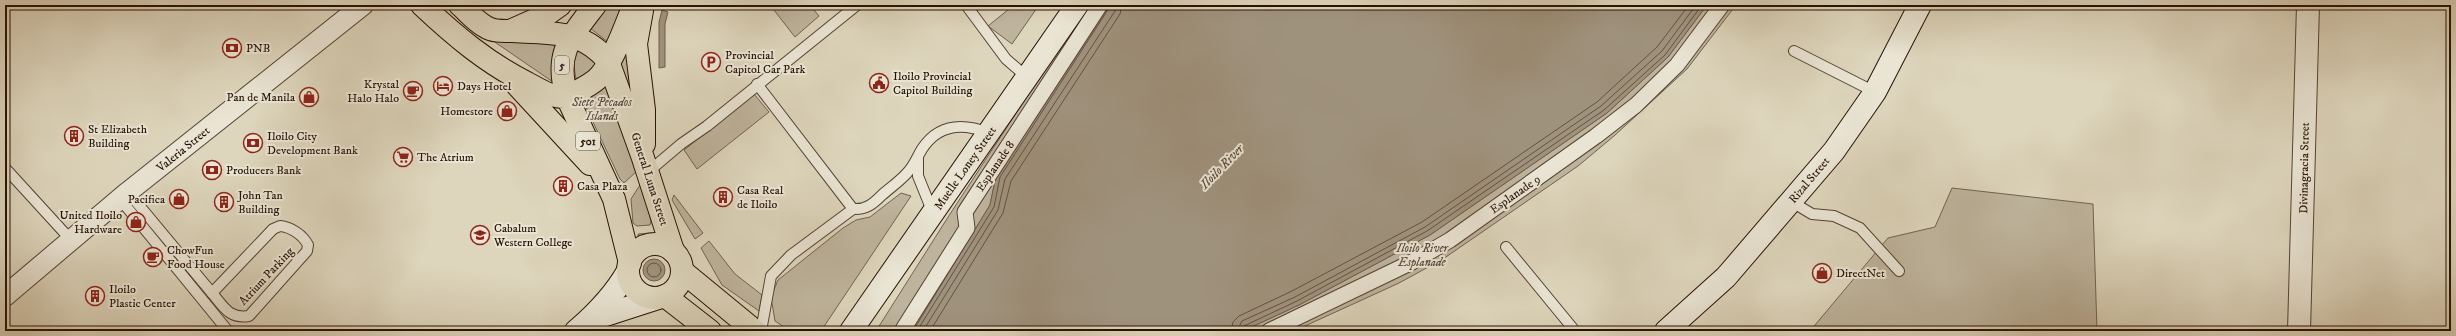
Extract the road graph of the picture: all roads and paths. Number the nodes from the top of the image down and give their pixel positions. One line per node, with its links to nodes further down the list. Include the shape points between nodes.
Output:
1 (363, 5): 29 (street, Valeria Street)
2 (422, 5): 19 (main road, via 458,40)
3 (460, 5): 15 (main road, General Luna Street, via 486,27)
4 (560, 5): 15 (main road, via 546,15)
5 (595, 5): 16 (main road, 5)
6 (634, 5): 18 (main road)
7 (643, 5): 26 (main road, via 636,44 644,110)
8 (857, 5): 21 (lane)
9 (966, 5): 20 (lane, via 1006,59)
10 (1077, 5): 20 (main road, Muelle Loney Street)
11 (1100, 5): 48 (street, Esplanade 8, via 965,212 967,228)
12 (1722, 5): 49 (street, Esplanade 9, via 1677,65 1636,105 1596,136 1450,240 1412,262)
13 (1920, 5): 22 (main road, Rizal Street)
14 (2308, 5): 52 (main road, Divinagracia Street)
15 (509, 31): 16 (main road, General Luna Street)
16 (572, 36): 18 (main road, General Luna Street, via 591,43); 23 (main road, 5, via 563,53 562,62)
17 (1794, 51): 22 (lane)
18 (608, 61): 23 (main road, via 597,79); 26 (main road, General Luna Street)
19 (498, 68): 23 (main road, via 548,94); 28 (main road, via 528,96)
20 (1028, 78): 24 (main road, Muelle Loney Street)
21 (757, 84): 26 (lane, via 707,126); 31 (lane)
22 (1875, 92): 30 (main road, Rizal Street, via 1834,151)
23 (567, 97): 28 (main road, 501)
24 (989, 133): 25 (lane, via 970,126 946,129 927,142); 32 (main road, Muelle Loney Street)
25 (918, 156): 31 (lane, via 908,172 870,206); 32 (lane, via 918,176)
26 (646, 165): 35 (main road, General Luna Street)
27 (7, 170): 33 (lane)
28 (609, 185): 36 (main road, 501, via 619,213)
29 (124, 196): 33 (street, Valeria Street); 39 (lane, Atrium Parking); 43 (lane)
30 (1792, 202): 38 (lane, via 1812,214 1834,216 1860,228); 51 (main road, Rizal Street, via 1726,277)
31 (853, 209): 46 (lane, via 791,255 771,276)
32 (933, 213): 47 (main road, Muelle Loney Street)
33 (70, 240): 40 (street, Valeria Street)
34 (1506, 247): 50 (lane)
35 (673, 251): 36 (main road, via 660,244 652,244 638,250); 37 (main road, via 678,257)
36 (629, 267): 41 (main road, 501, via 630,280 641,294); 42 (main road, via 621,284)
37 (682, 271): 41 (main road, via 677,286); 45 (main road)
38 (1899, 271)
39 (212, 293): 39 (lane, Atrium Parking, via 228,312 238,317 249,316 307,251 308,245 288,226 273,229)
40 (5, 296)
41 (661, 297): 42 (main road); 44 (main road)
42 (583, 326)
43 (228, 331)
44 (710, 331)
45 (755, 331)
46 (761, 331)
47 (851, 331)
48 (902, 331)
49 (1269, 331)
50 (1575, 331)
51 (1666, 331)
52 (2299, 331)

